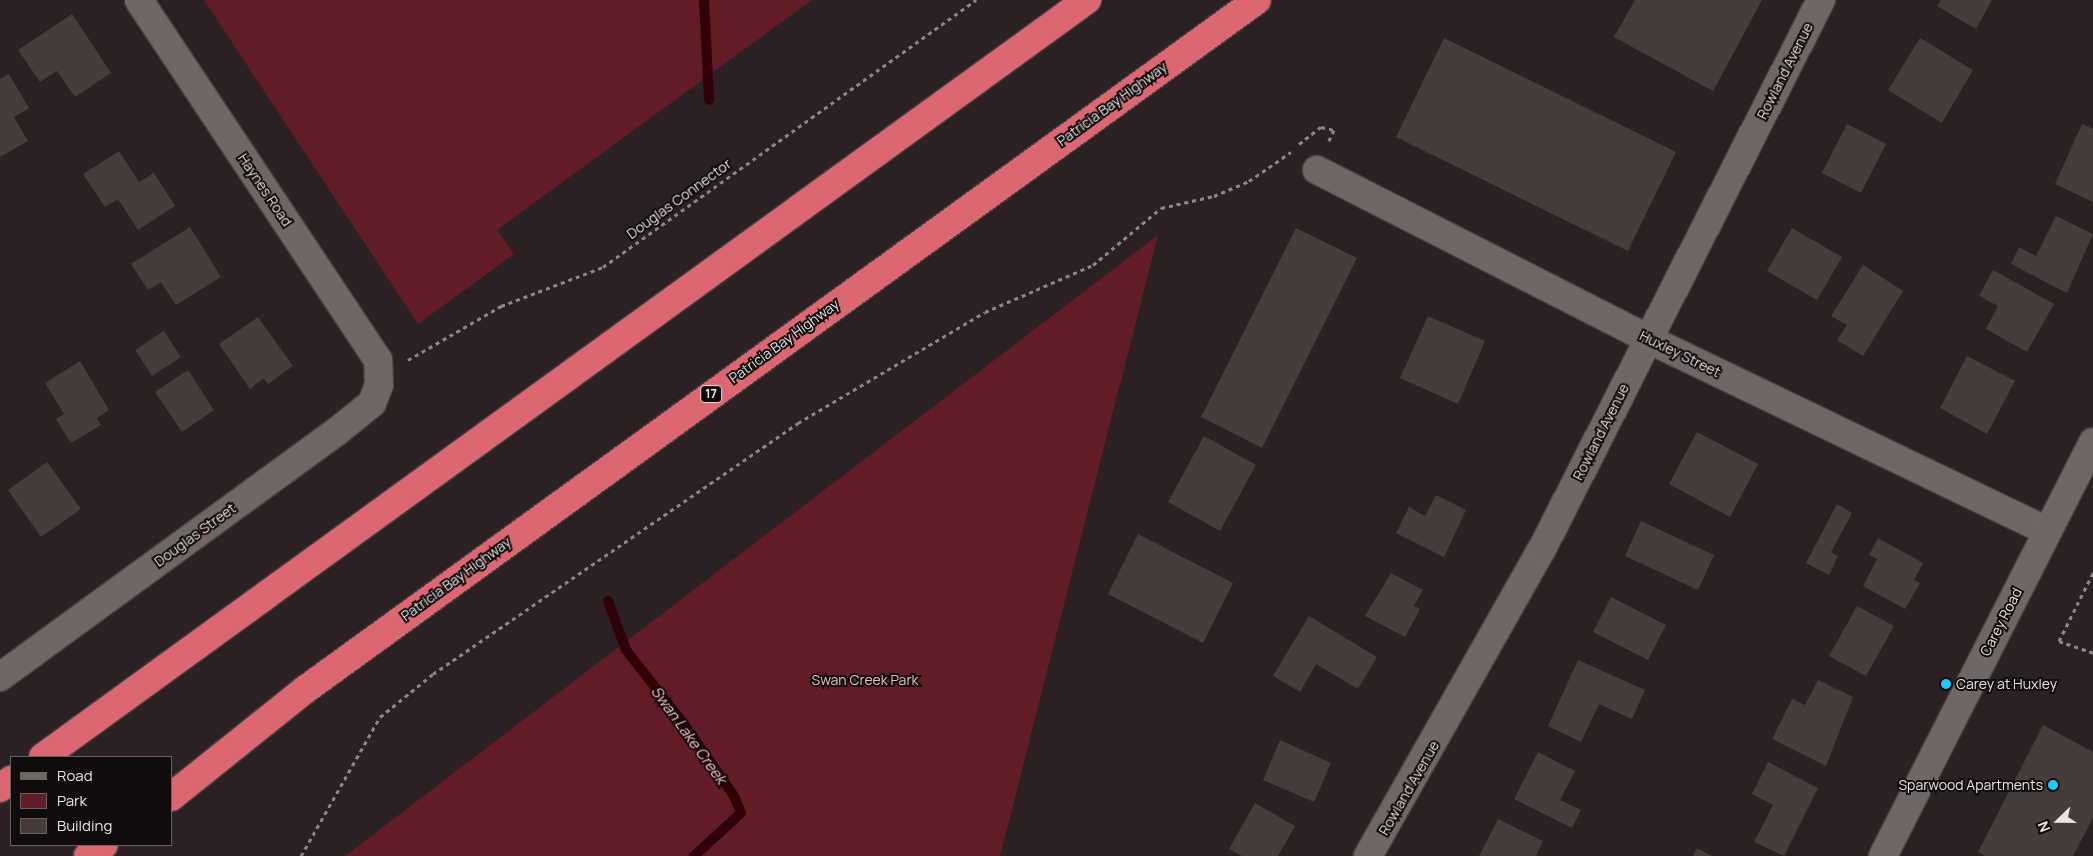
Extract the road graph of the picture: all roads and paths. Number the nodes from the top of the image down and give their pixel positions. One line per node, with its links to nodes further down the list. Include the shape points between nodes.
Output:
1 (139, 0): 8 (street, Haynes Road, via 378,360)
2 (976, 0): 8 (path, Douglas Connector, via 603,267 479,317 403,363)
3 (1087, 0): 14 (highway)
4 (1258, 0): 15 (highway, Patricia Bay Highway / 17, via 322,677)
5 (1821, 0): 7 (street, Rowland Avenue)
6 (1317, 170): 7 (street, Huxley Street); 20 (path, via 1334,130 1322,127 1310,133 1271,169 1248,182 1214,196 1161,208 1128,232 1100,261 985,312 798,423 665,510 433,674 380,718)
7 (1648, 339): 10 (street, Huxley Street); 21 (street, Rowland Avenue, via 1542,548)
8 (379, 385): 13 (street, Douglas Street, via 372,403 335,433)
9 (2093, 442): 10 (street, Carey Road)
10 (2047, 531): 22 (street, Carey Road)
11 (2093, 573): 12 (path, via 2059,641)
12 (2093, 653)
13 (0, 677)
14 (44, 756)
15 (172, 796)
16 (103, 846): 18 (highway)
17 (114, 846): 19 (highway)
18 (88, 856)
19 (102, 856)
20 (301, 856)
21 (1368, 856)
22 (1883, 856)

